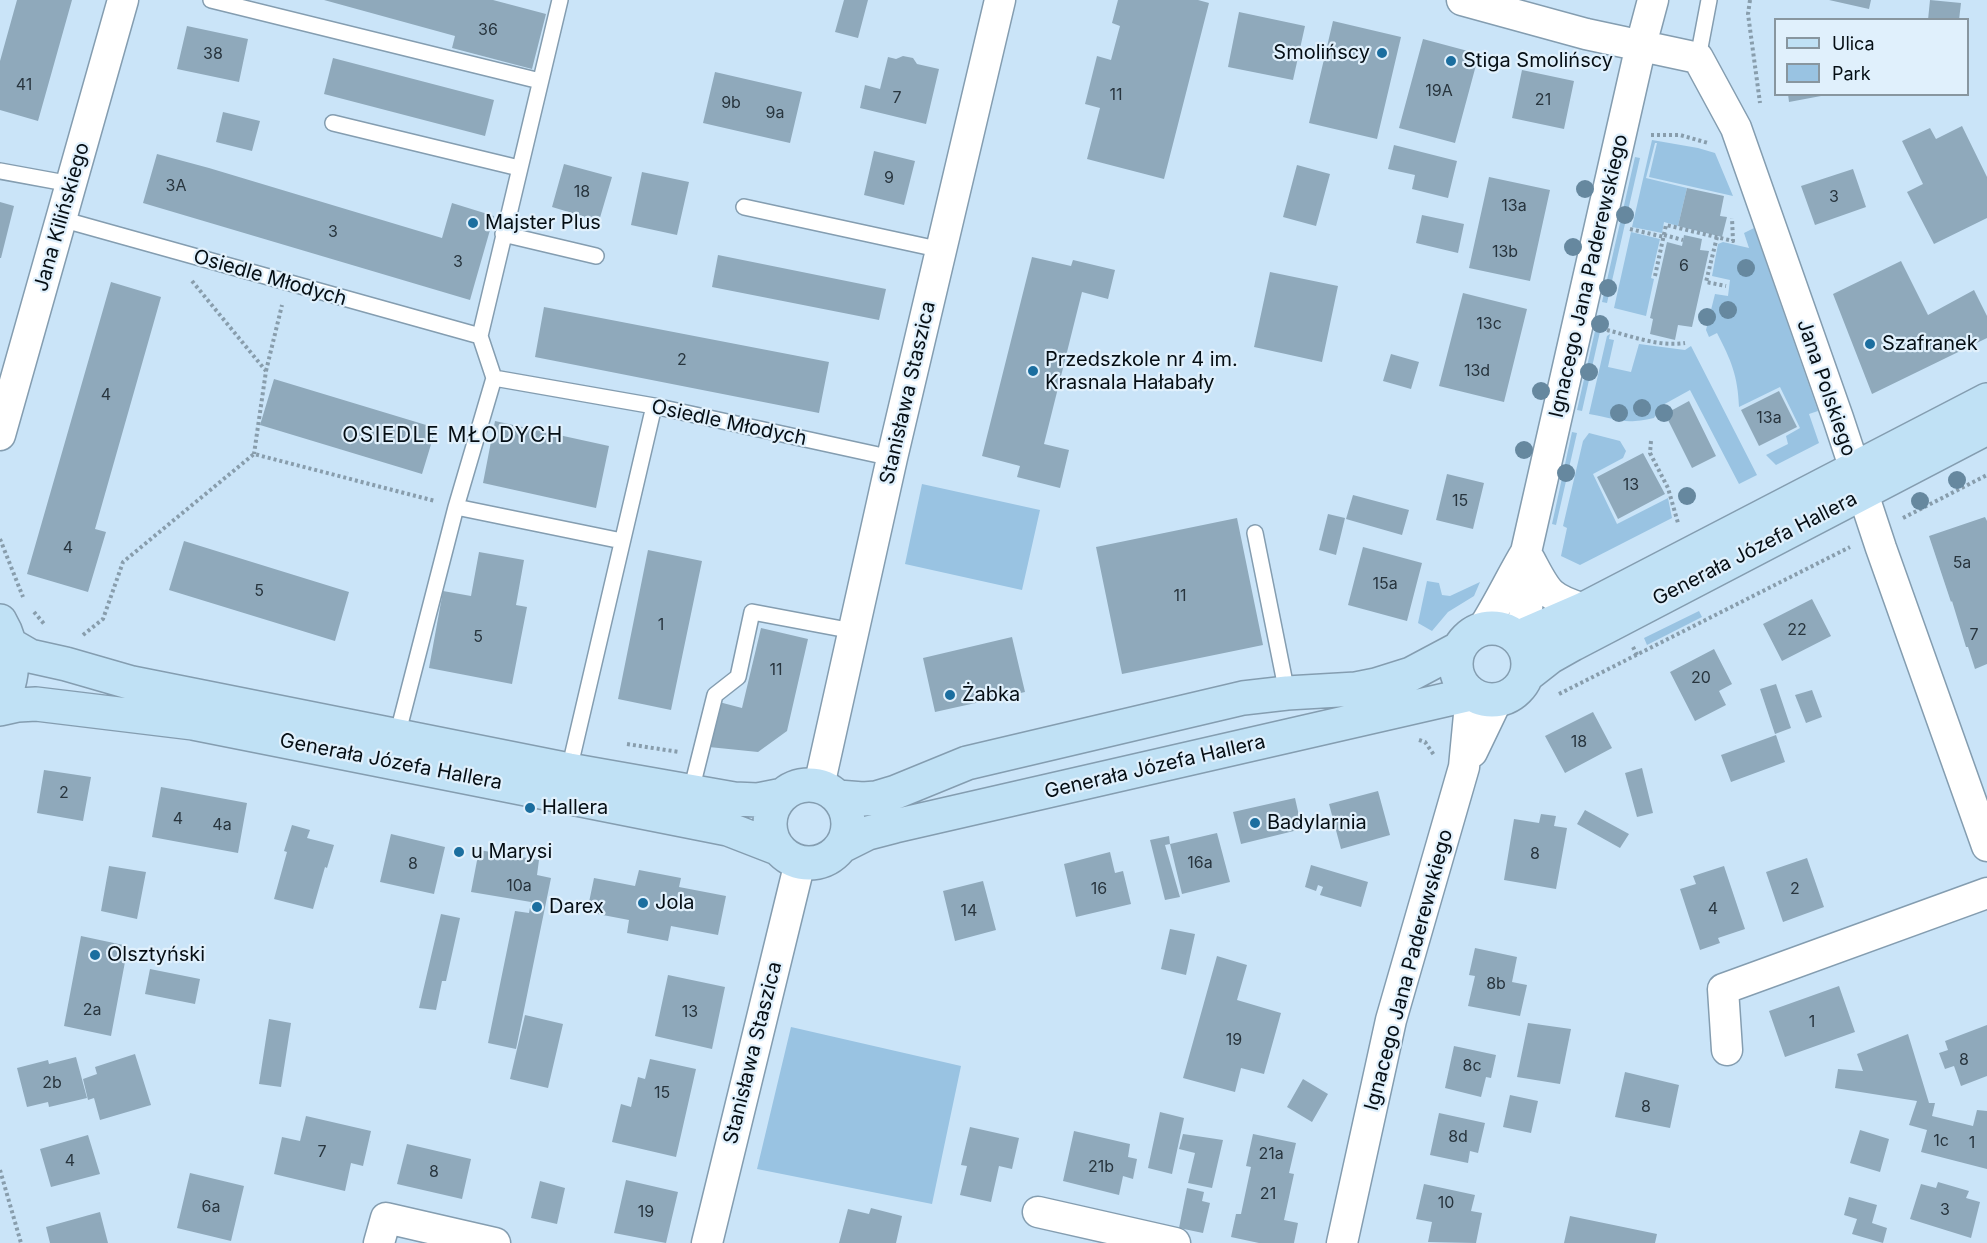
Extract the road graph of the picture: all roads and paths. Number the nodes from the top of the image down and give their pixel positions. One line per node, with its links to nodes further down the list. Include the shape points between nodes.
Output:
1 (123, 0): 14 (street, Jana Kilińskiego)
2 (211, 0): 10 (lane)
3 (560, 0): 10 (lane)
4 (1000, 0): 24 (street, Stanisława Staszica)
5 (1462, 0): 8 (street)
6 (1653, 0): 8 (street, Ignacego Jana Paderewskiego)
7 (1709, 0): 9 (lane)
8 (1641, 45): 9 (street); 50 (street, Ignacego Jana Paderewskiego)
9 (1698, 58): 42 (street, Jana Polskiego, via 1736,128)
10 (540, 81): 12 (lane)
11 (333, 123): 12 (lane)
12 (519, 168): 19 (lane)
13 (0, 171): 14 (lane)
14 (71, 184): 17 (street, Jana Kilińskiego)
15 (744, 207): 24 (lane)
16 (1732, 218): 21 (path, via 1733,241)
17 (61, 219): 23 (lane, Osiedle Młodych); 37 (street, Jana Kilińskiego)
18 (1634, 230): 20 (path)
19 (503, 234): 25 (lane); 30 (lane)
20 (1664, 236): 21 (path, via 1666,225); 22 (path); 26 (path)
21 (1717, 237): 28 (path, via 1706,282)
22 (1683, 240)
23 (165, 248): 27 (lane, Osiedle Młodych); 32 (path)
24 (942, 250): 40 (street, Stanisława Staszica)
25 (596, 256)
26 (1655, 276)
27 (287, 282): 30 (lane, Osiedle Młodych); 32 (path)
28 (1725, 286)
29 (1604, 329): 31 (path, via 1651,341)
30 (480, 336): 33 (lane)
31 (1685, 343)
32 (266, 371): 39 (path)
33 (494, 378): 35 (lane, Osiedle Młodych); 43 (lane)
34 (1987, 400): 42 (street, Generała Józefa Hallera)
35 (654, 406): 40 (lane, Osiedle Młodych); 48 (lane)
36 (1987, 428): 42 (street, Generała Józefa Hallera)
37 (0, 435)
38 (1651, 441): 44 (path, via 1650,453 1668,488)
39 (254, 454): 43 (path); 58 (path, via 123,562 103,619)
40 (892, 458): 56 (street, Stanisława Staszica)
41 (1987, 475): 45 (path)
42 (1858, 481): 53 (street, Generała Józefa Hallera); 61 (street, Generała Józefa Hallera, via 1550,657); 73 (street, Jana Polskiego)
43 (456, 507): 48 (lane); 67 (lane)
44 (1675, 517)
45 (1894, 523)
46 (1255, 533): 62 (lane)
47 (0, 539): 51 (path)
48 (622, 541): 68 (lane)
49 (1858, 543): 64 (path)
50 (1526, 552): 53 (street, via 1544,586 1556,599); 54 (street, Ignacego Jana Paderewskiego); 59 (street, Ignacego Jana Paderewskiego, via 1530,588)
51 (23, 598)
52 (30, 606): 55 (path)
53 (1584, 609): 59 (street, Generała Józefa Hallera)
54 (1483, 628): 59 (street, via 1504,630); 60 (street, via 1472,633)
55 (49, 630)
56 (853, 631): 69 (lane, via 752,612 738,677 715,695); 70 (street, Stanisława Staszica)
57 (5, 633): 65 (street, via 12,662 10,680); 67 (street, Generała Józefa Hallera, via 30,656 132,683)
58 (82, 636)
59 (1517, 638): 61 (street, via 1527,655)
60 (1458, 649): 62 (street, via 1411,674 1376,685); 63 (street, via 1456,674 1462,685)
61 (1527, 675): 63 (street, via 1513,694)
62 (1287, 693): 70 (street, via 1244,698 967,763 876,798)
63 (1484, 697): 72 (street, Generała Józefa Hallera, via 895,826); 84 (street, Ignacego Jana Paderewskiego, via 1392,1020)
64 (1553, 697)
65 (0, 703)
66 (0, 709): 74 (street, Generała Józefa Hallera, via 36,704 193,723 728,829)
67 (397, 736): 68 (street, Generała Józefa Hallera)
68 (569, 770): 69 (street, Generała Józefa Hallera)
69 (691, 792): 71 (street, Generała Józefa Hallera, via 758,800)
70 (829, 792): 71 (street, via 804,785); 72 (street, via 844,806 848,824)
71 (783, 795): 74 (street, via 770,819 772,837)
72 (842, 846): 74 (street, via 823,861 812,863)
73 (1987, 846)
74 (789, 855): 82 (street, Stanisława Staszica)
75 (1987, 893): 76 (street, via 1723,989)
76 (1727, 1050)
77 (0, 1170): 79 (path)
78 (1038, 1212): 83 (street)
79 (21, 1243)
80 (380, 1243): 81 (street, via 386,1218)
81 (495, 1243)
82 (707, 1243)
83 (1175, 1243)
84 (1342, 1243)

